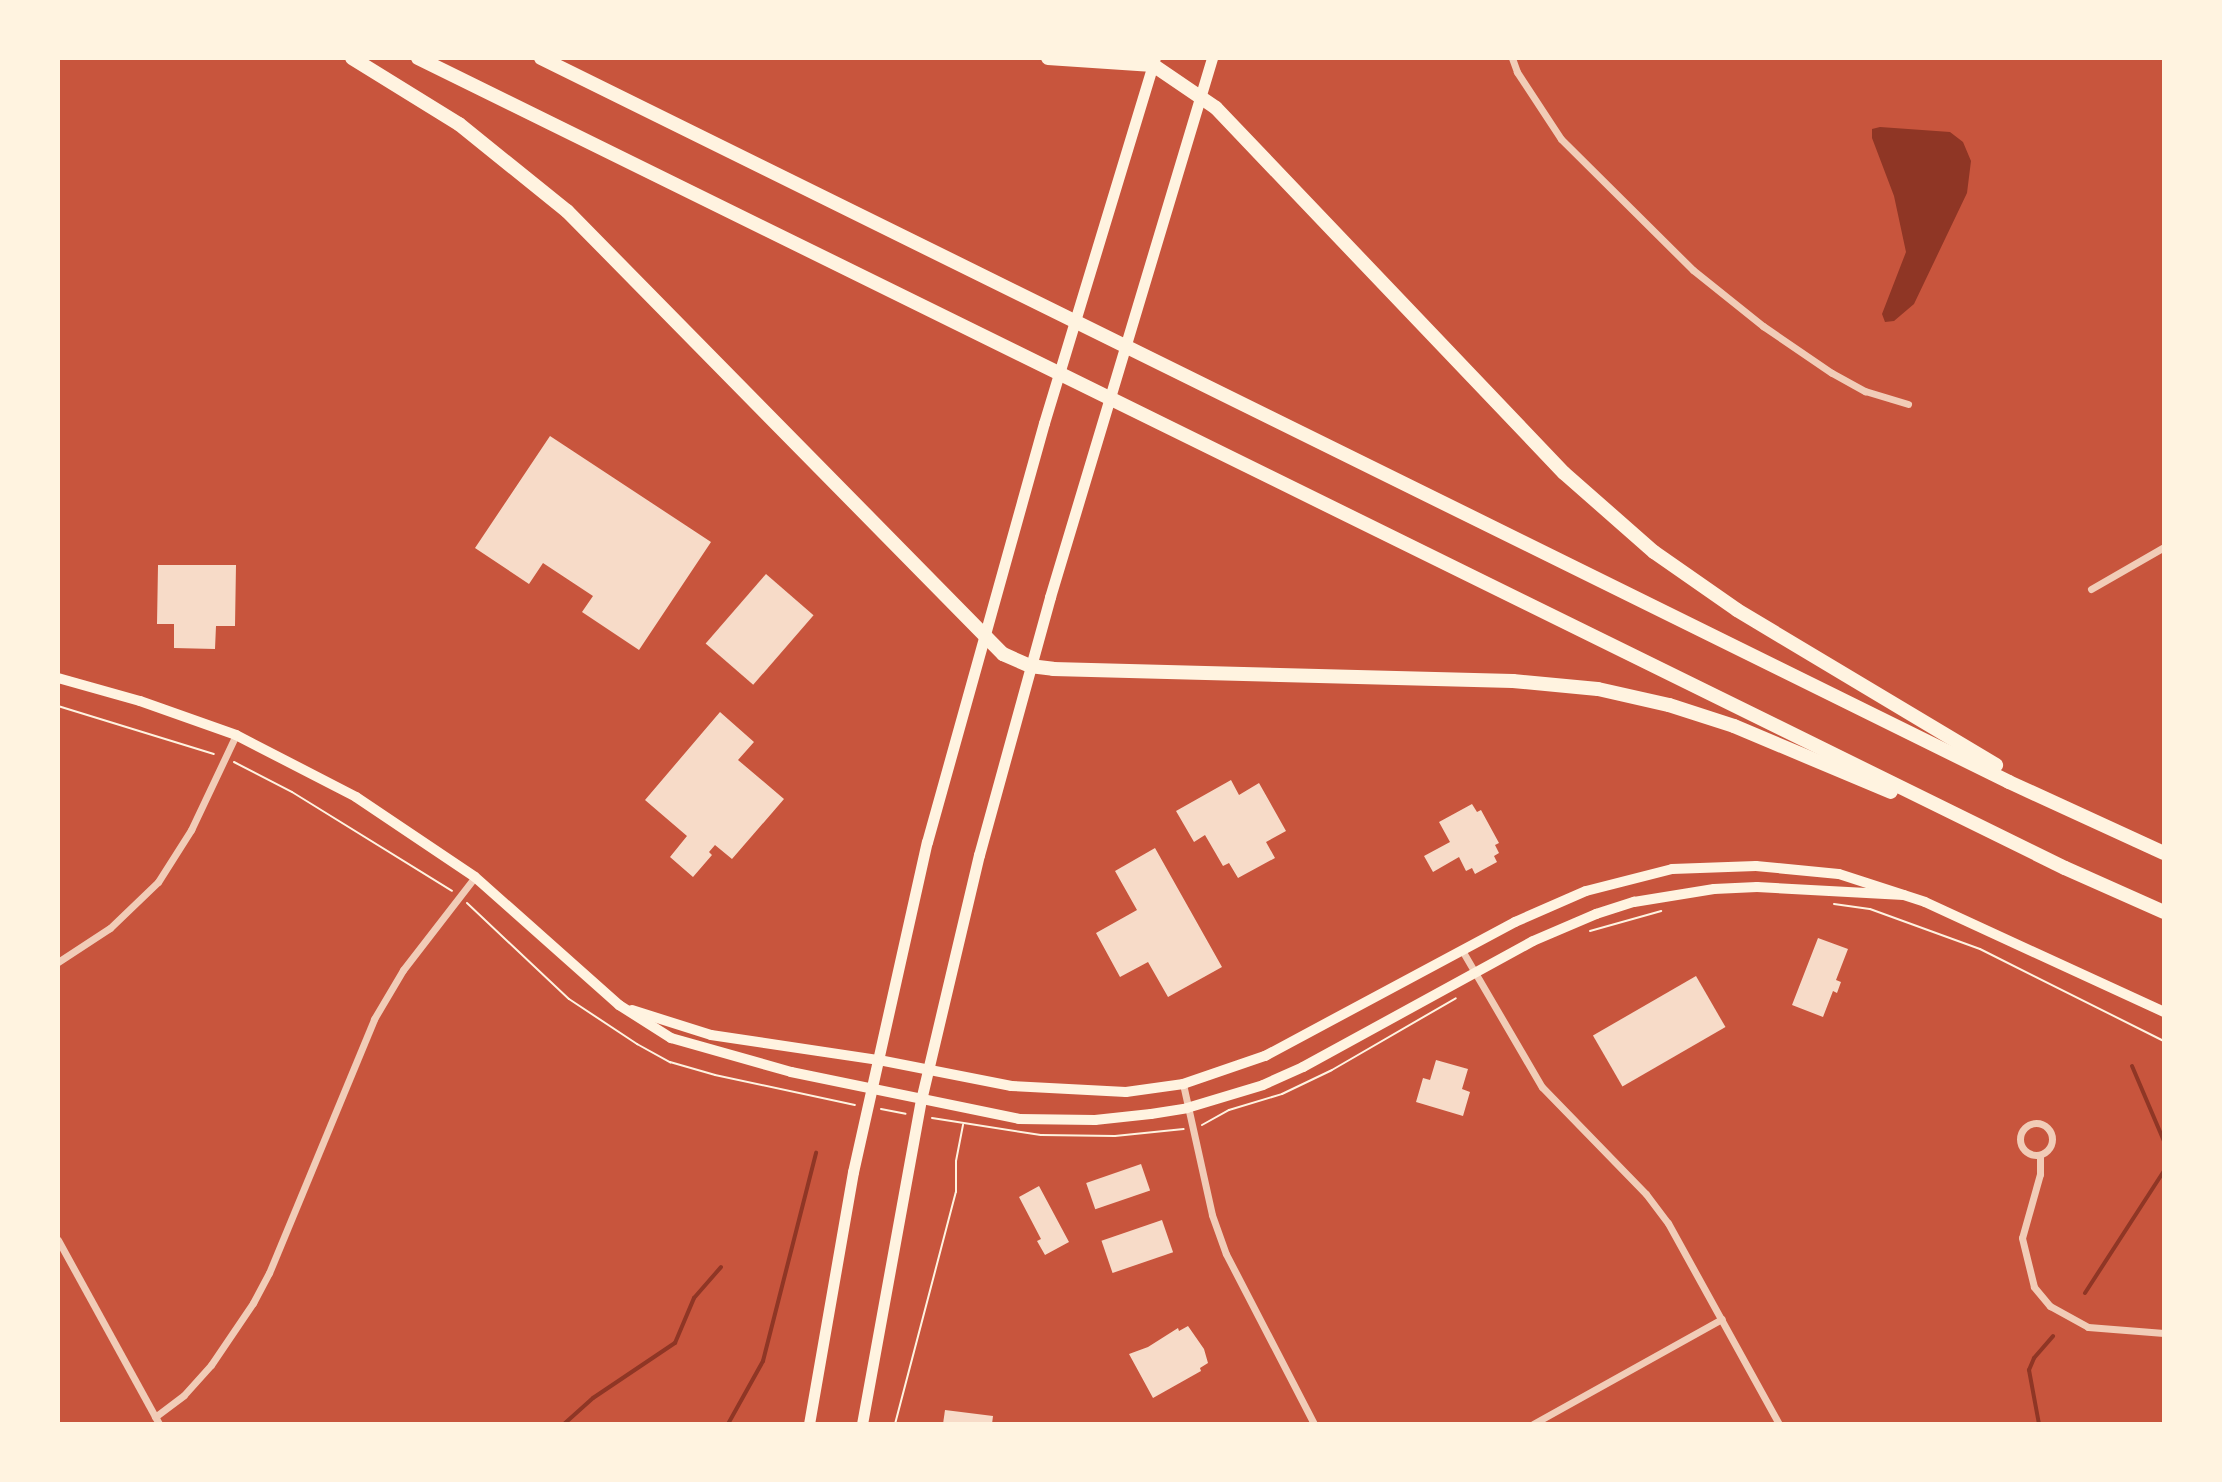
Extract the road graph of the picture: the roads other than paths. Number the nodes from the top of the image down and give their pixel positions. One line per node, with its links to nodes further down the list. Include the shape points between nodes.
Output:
1 (352, 58): 12 (highway, via 459,124 567,211)
2 (418, 58): 17 (highway)
3 (541, 58): 16 (highway)
4 (1048, 58): 7 (highway)
5 (1212, 58): 8 (main road)
6 (1512, 58): 9 (street, via 1561,139 1693,270 1832,373 1865,391)
7 (1154, 62): 8 (highway); 12 (main road)
8 (1200, 97): 13 (main road); 16 (highway, via 1233,123 1564,473 1654,552 1864,689)
9 (1908, 404)
10 (2164, 547): 11 (street)
11 (2091, 589)
12 (982, 636): 13 (highway, via 1003,654); 27 (main road, via 894,975)
13 (1030, 666): 17 (highway, via 1513,681 1598,689 1734,726); 28 (main road)
14 (58, 678): 15 (main road)
15 (236, 735): 19 (main road, via 356,797); 23 (street, via 191,830 158,882 110,928)
16 (2097, 823): 18 (highway)
17 (1988, 830): 21 (highway)
18 (2164, 853)
19 (475, 877): 25 (main road); 38 (street, via 403,970 374,1019 253,1303 211,1365)
20 (1904, 895): 22 (main road, via 1839,874 1801,869 1672,869 1545,907); 24 (main road, via 1757,887 1667,896 1564,926); 26 (main road, via 1974,922)
21 (2164, 912)
22 (1463, 952): 24 (street); 29 (main road, via 1300,1040)
23 (58, 962)
24 (1475, 973): 32 (main road, via 1303,1067); 35 (street, via 1542,1087 1668,1223)
25 (619, 1005): 27 (main road, via 711,1035); 30 (main road, via 684,1042)
26 (2164, 1012)
27 (879, 1060): 28 (main road); 30 (main road)
28 (927, 1070): 29 (main road, via 1066,1091 1126,1092); 31 (main road)
29 (1183, 1084): 32 (street)
30 (872, 1091): 31 (main road); 39 (main road)
31 (921, 1100): 32 (main road, via 1019,1119 1095,1120); 40 (main road)
32 (1187, 1108): 41 (street, via 1228,1260)
33 (2040, 1155): 33 (street, via 2050,1148 2053,1136 2041,1123 2030,1124 2021,1132 2021,1144); 36 (street, via 2040,1174 2022,1238 2034,1287 2050,1306 2088,1327)
34 (58, 1240): 38 (street)
35 (1722, 1319): 37 (street); 44 (street)
36 (2164, 1333)
37 (1552, 1414): 42 (street); 43 (street)
38 (157, 1420)
39 (809, 1424)
40 (862, 1424)
41 (1314, 1424)
42 (1533, 1424)
43 (1558, 1424)
44 (1779, 1424)

